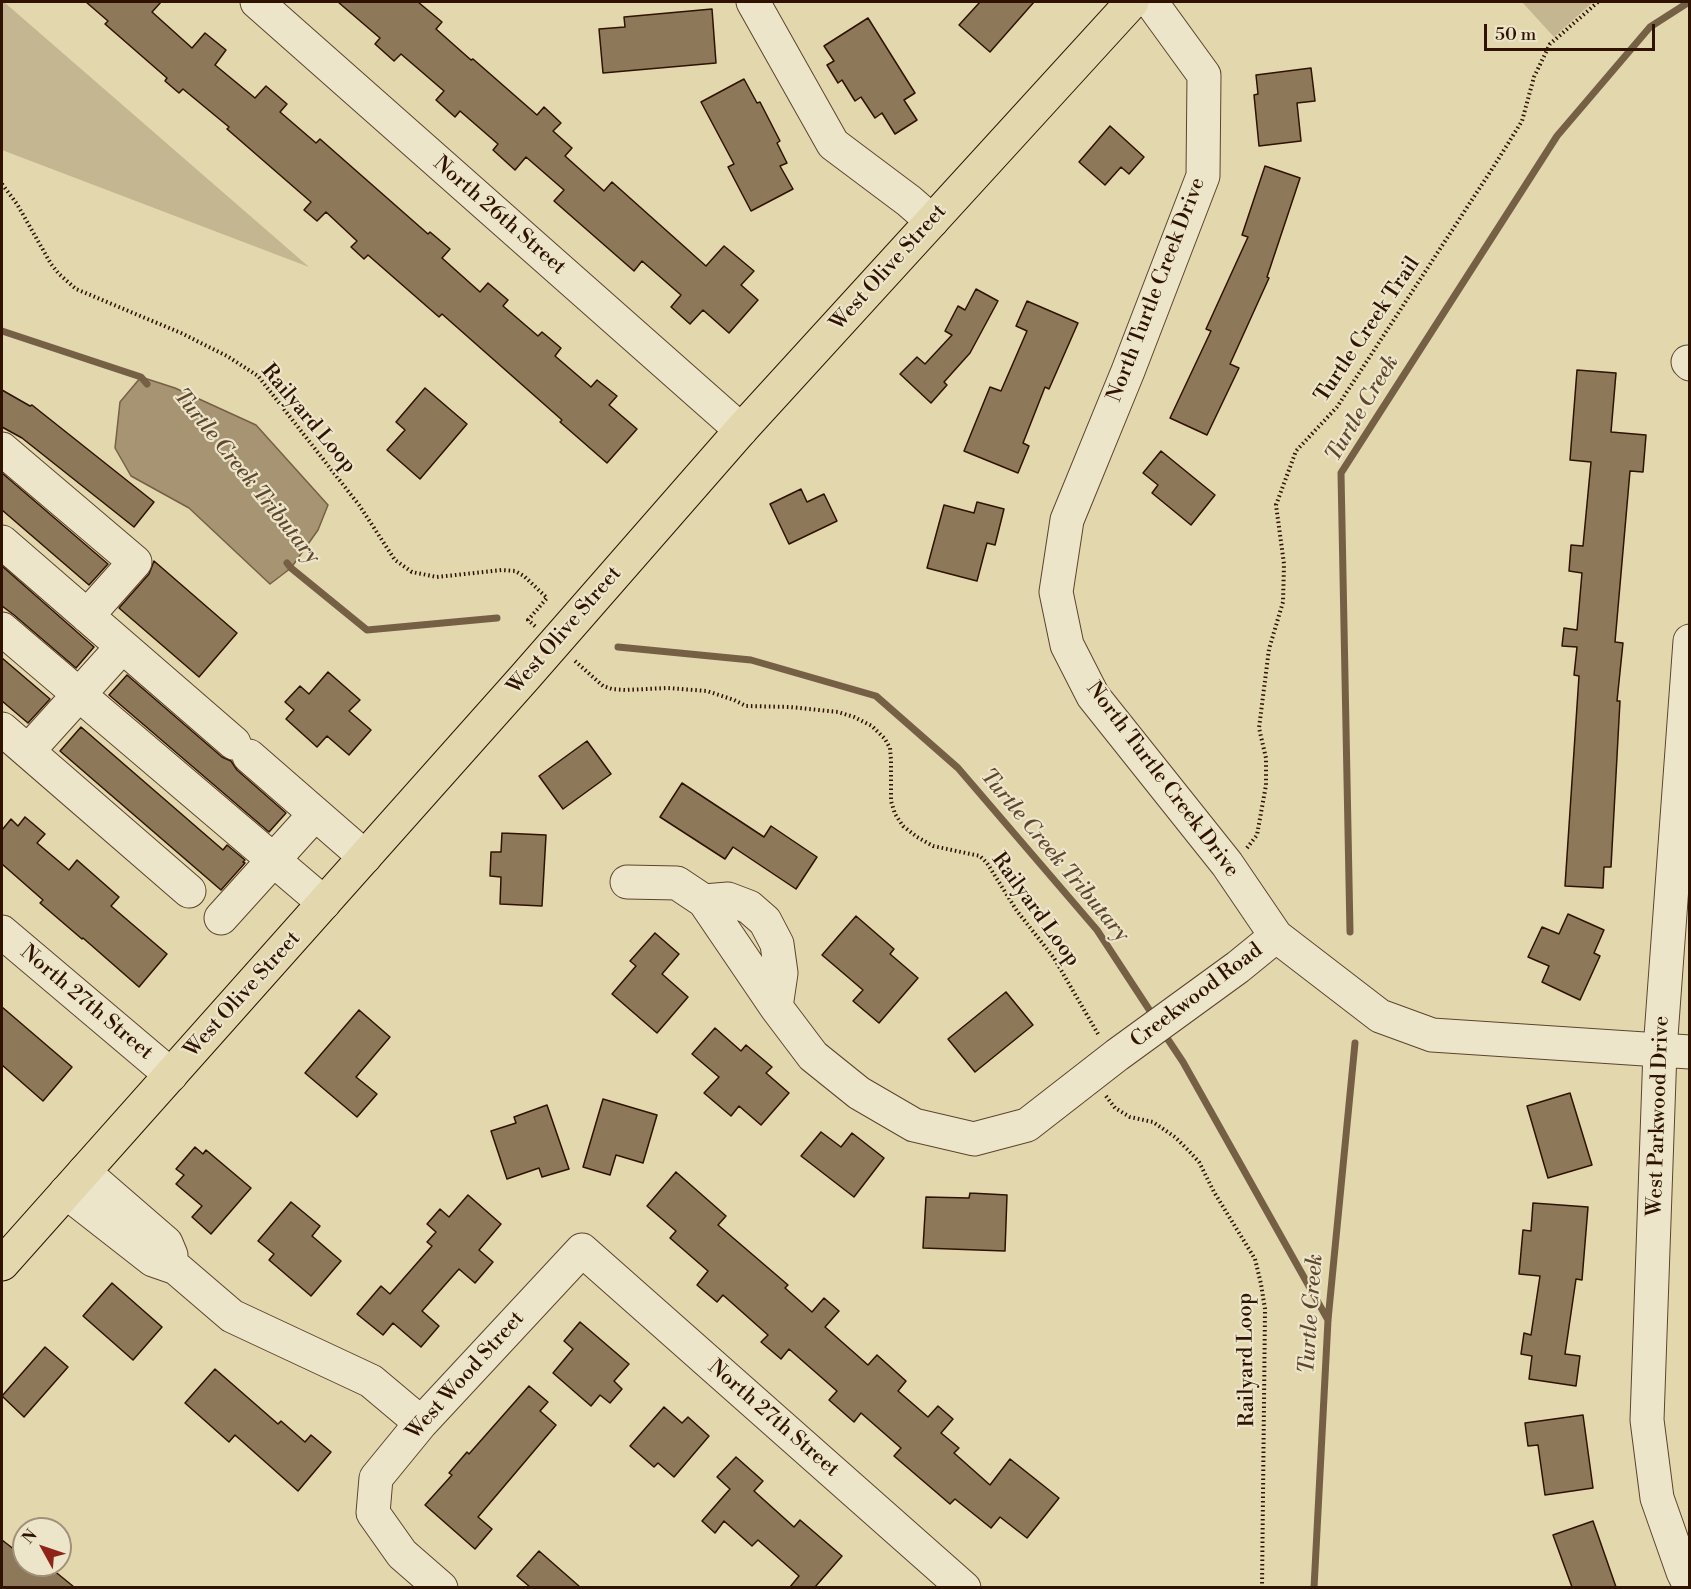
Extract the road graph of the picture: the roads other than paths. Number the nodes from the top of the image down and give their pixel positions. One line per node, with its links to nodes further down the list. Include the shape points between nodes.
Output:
1 (257, 2): 6 (street, North 26th Street)
2 (753, 2): 5 (street, via 832,144)
3 (1132, 2): 5 (main road, West Olive Street)
4 (1151, 2): 24 (street, North Turtle Creek Drive, via 1204,75 1203,176 1067,520 1056,592 1067,645 1093,696 1227,864)
5 (932, 221): 6 (main road, West Olive Street)
6 (741, 430): 17 (main road, West Olive Street)
7 (2, 449): 9 (street, via 135,562)
8 (2, 542): 9 (street)
9 (87, 616): 12 (street)
10 (2, 629): 13 (street)
11 (1689, 641): 25 (street, West Parkwood Drive)
12 (122, 646): 13 (street); 16 (street)
13 (79, 694): 15 (street); 18 (street)
14 (2, 729): 15 (street)
15 (27, 751): 20 (street)
16 (315, 814): 17 (street); 18 (street)
17 (365, 857): 21 (main road, West Olive Street)
18 (273, 860): 21 (street); 22 (street)
19 (627, 882): 24 (street, Creekwood Road, via 677,883 704,902 813,1056 859,1093 914,1125 974,1139 1027,1125 1108,1045 1204,992)
20 (189, 891)
21 (324, 903): 26 (main road, West Olive Street)
22 (221, 918)
23 (2, 932): 26 (street, North 27th Street)
24 (1276, 936): 25 (street, North Turtle Creek Drive, via 1380,1017 1432,1035)
25 (1675, 1051): 31 (street, West Parkwood Drive, via 1647,1420 1657,1498)
26 (171, 1075): 27 (main road, West Olive Street)
27 (75, 1182): 29 (main road, West Olive Street); 30 (street, via 153,1260 177,1268 232,1316 371,1381)
28 (582, 1250): 30 (street, West Wood Street); 33 (street, North 27th Street)
29 (2, 1264)
30 (421, 1423): 32 (street, West Wood Street, via 376,1478 373,1513 402,1554)
31 (1689, 1586)
32 (441, 1587)
33 (964, 1587)

